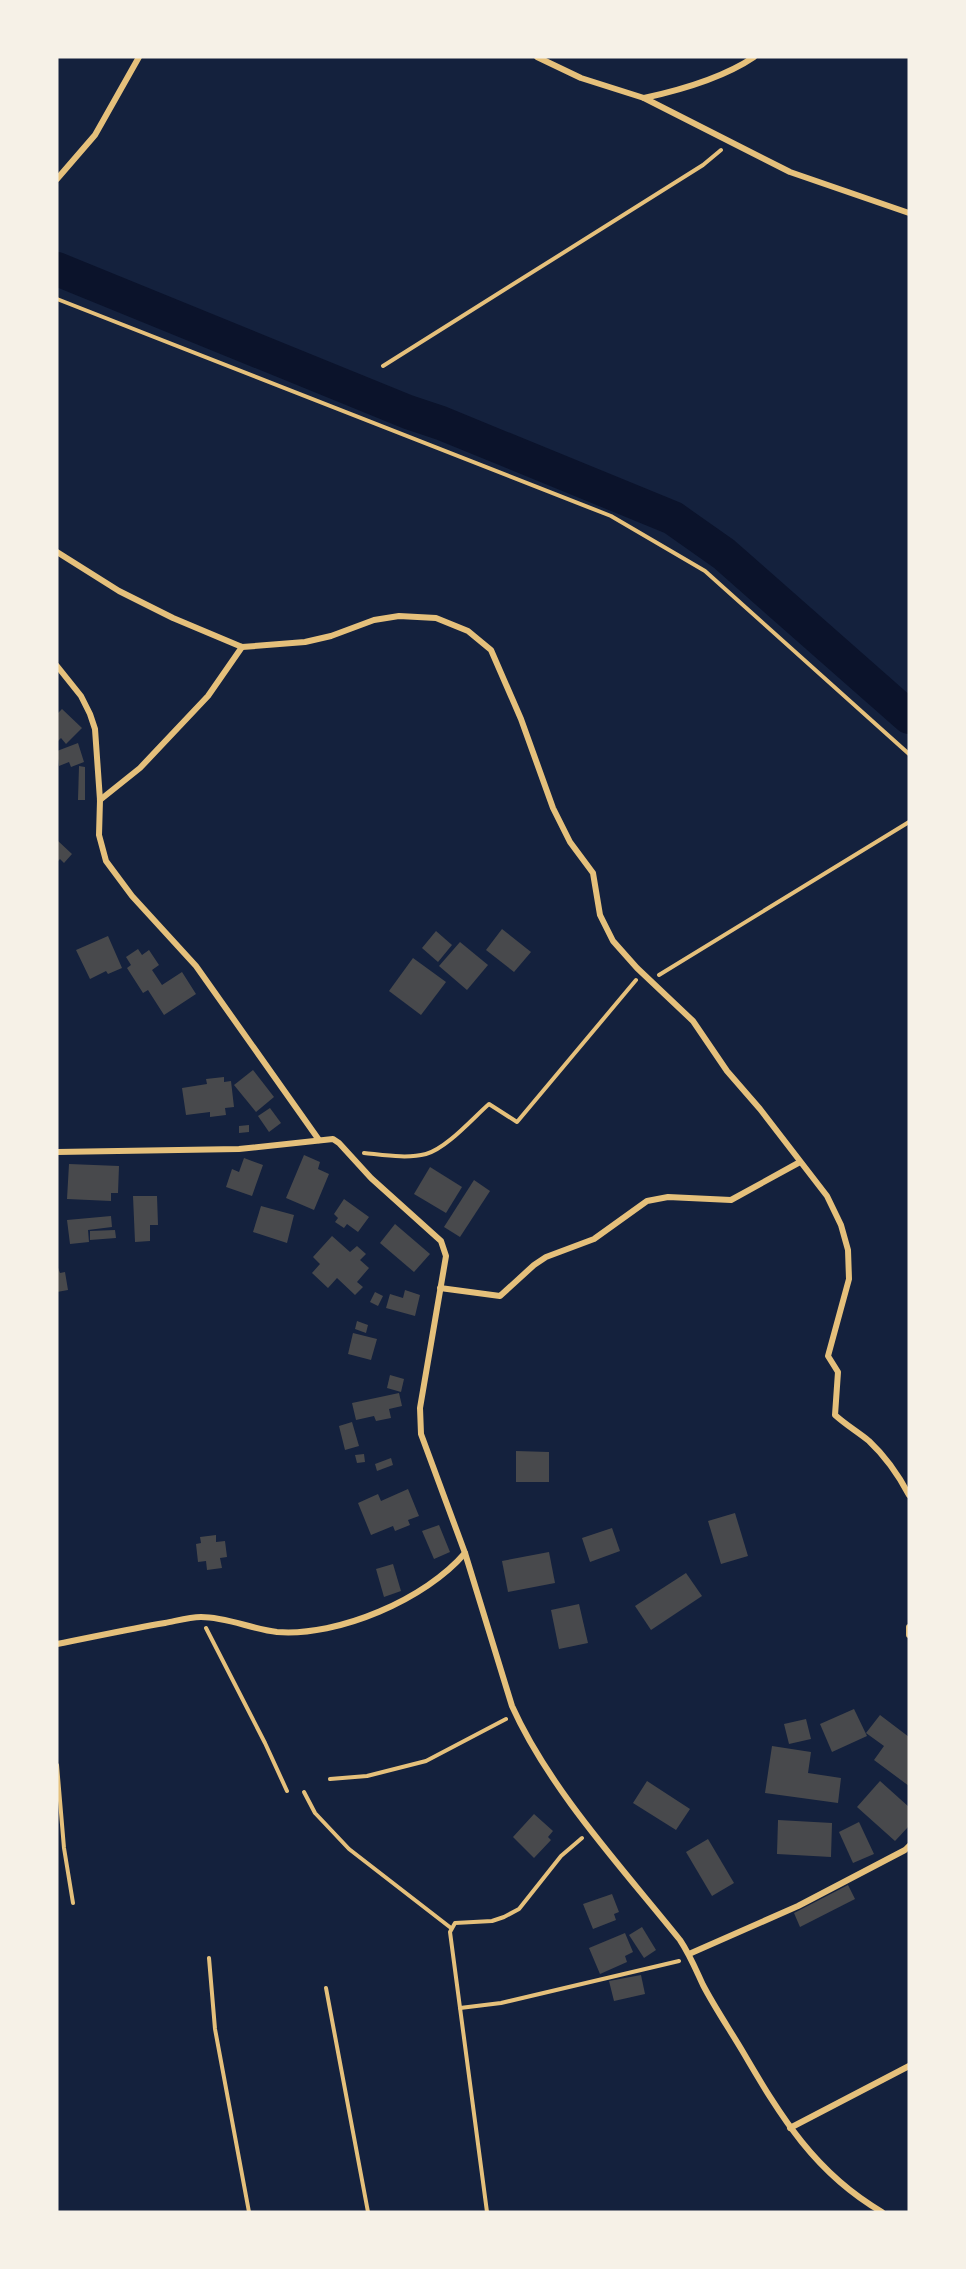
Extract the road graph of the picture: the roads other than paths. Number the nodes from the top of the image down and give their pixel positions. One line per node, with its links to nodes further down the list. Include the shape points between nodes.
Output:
1 (139, 57): 5 (street, via 94,135)
2 (537, 57): 4 (street, via 581,78)
3 (754, 57): 4 (street, via 736,69)
4 (644, 98): 6 (street, via 790,172)
5 (57, 179)
6 (909, 213)
7 (57, 552): 8 (street, via 128,595)
8 (242, 647): 10 (street, via 200,704 140,768); 13 (street, via 305,642 399,616 436,618 468,631 491,650 553,808 570,842 593,873 600,915 613,941 693,1022)
9 (57, 666): 10 (street, via 81,696 95,729)
10 (100, 800): 11 (street, via 99,836 106,861 132,896 196,966)
11 (319, 1140): 12 (street, via 238,1149); 14 (street, via 333,1139 441,1241 446,1256)
12 (57, 1152)
13 (800, 1162): 14 (street, via 731,1200 668,1197 648,1201 594,1239 546,1257 500,1296); 15 (street, via 827,1196 848,1250 849,1279 828,1356 838,1372 835,1415 888,1462)
14 (440, 1288): 16 (street, via 420,1425)
15 (909, 1495)
16 (465, 1554): 19 (street, via 417,1594 340,1625 280,1632 200,1617); 21 (street, via 515,1714 546,1768)
17 (909, 1627): 18 (street)
18 (909, 1635)
19 (57, 1644)
20 (909, 1846): 21 (street, via 798,1906)
21 (690, 1956): 23 (street)
22 (909, 2066): 23 (street)
23 (790, 2128): 24 (street, via 845,2187)
24 (882, 2212)

